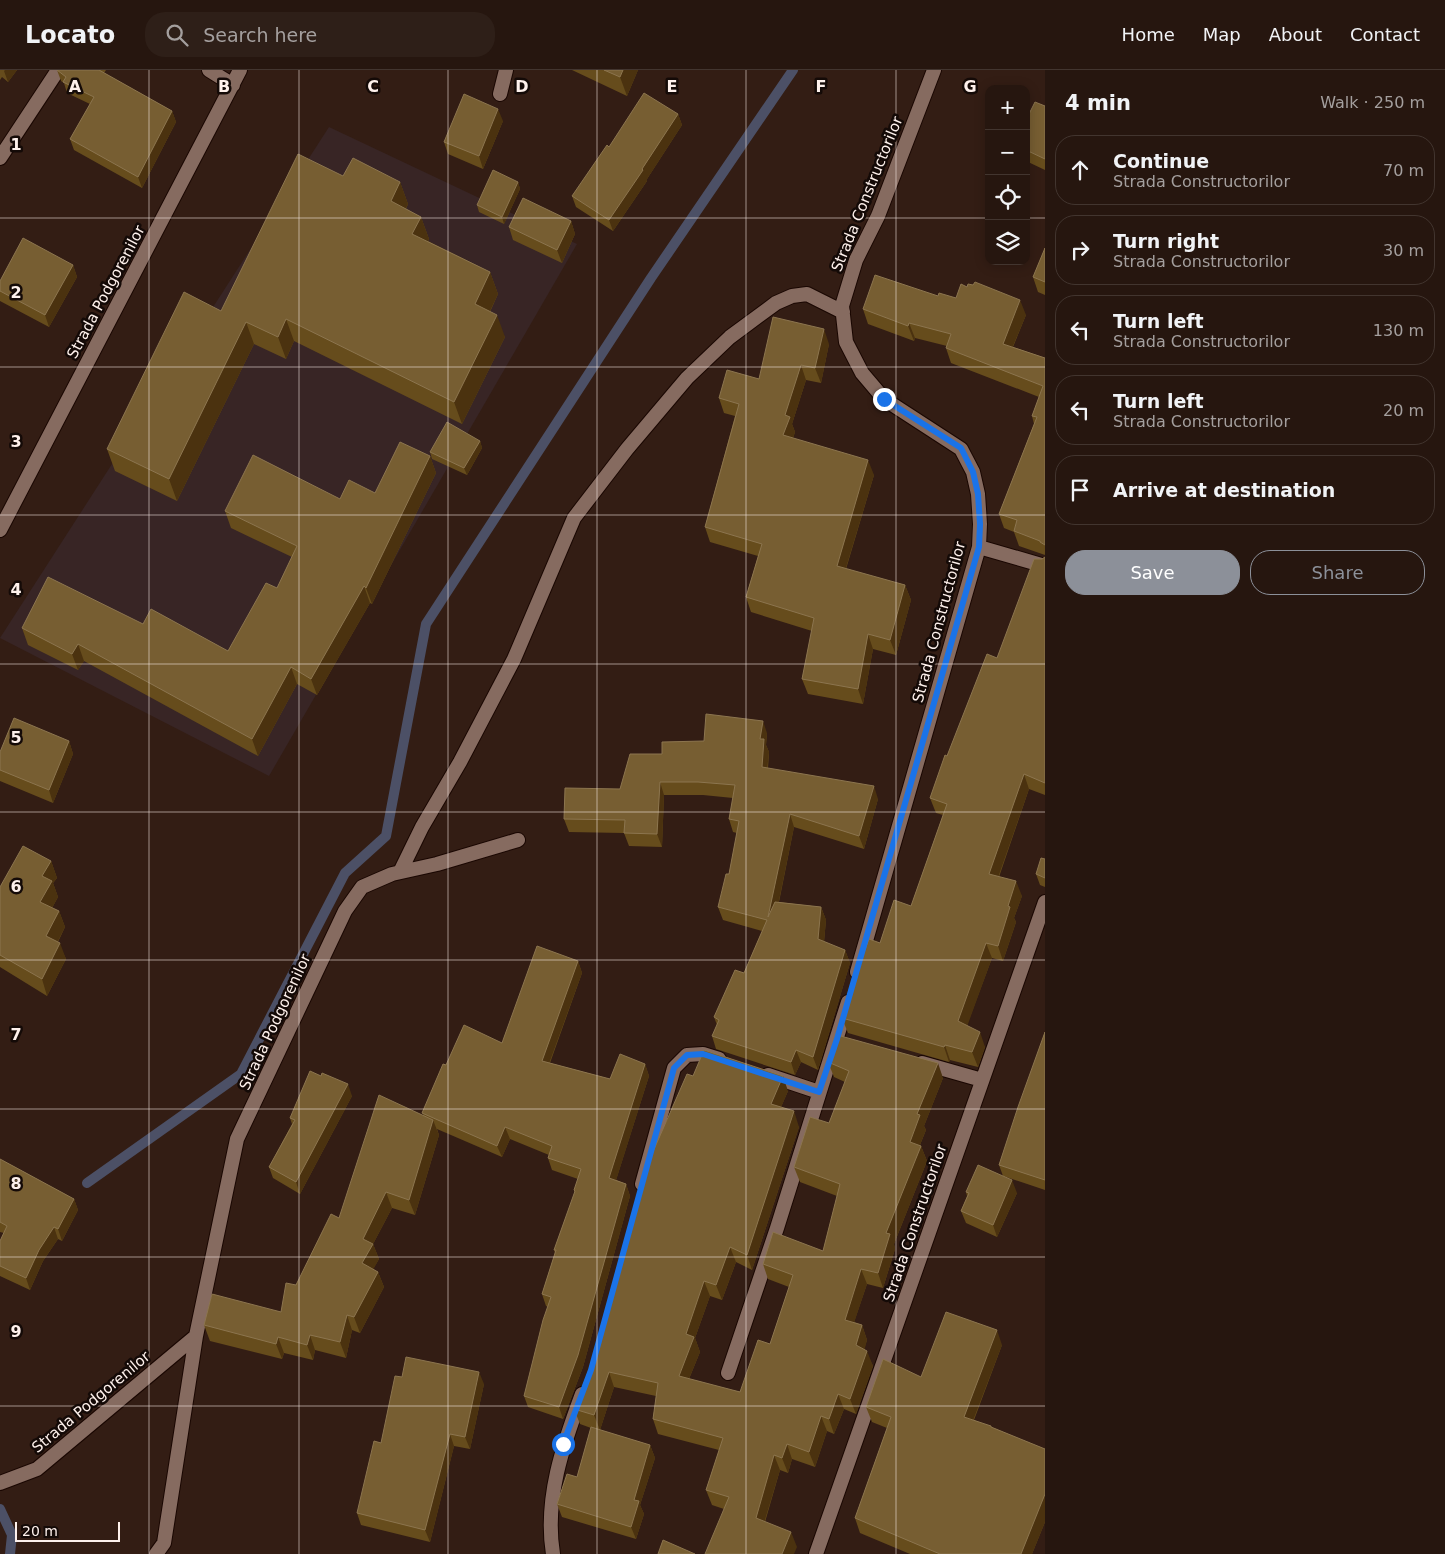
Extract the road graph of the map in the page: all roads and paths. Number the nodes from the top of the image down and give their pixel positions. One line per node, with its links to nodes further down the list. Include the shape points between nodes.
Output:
1 (58, 70): 8 (street)
2 (209, 70): 6 (street)
3 (240, 70): 6 (street, Strada Podgorenilor)
4 (506, 70): 7 (street)
5 (934, 70): 9 (street, Strada Constructorilor, via 878,216 856,260)
6 (233, 85): 10 (street, Strada Podgorenilor)
7 (500, 94)
8 (0, 158)
9 (843, 312): 11 (street, Strada Constructorilor, via 846,342 862,373 884,399 961,448 973,472 978,494); 14 (street, via 807,294 776,303 730,337 686,378 626,449 574,518 514,659)
10 (0, 530)
11 (979, 547): 12 (street); 20 (street, Strada Constructorilor, via 852,988 842,1040)
12 (1045, 566)
13 (518, 840): 14 (street, Strada Podgorenilor)
14 (400, 872): 22 (street, Strada Podgorenilor, via 362,887 346,911 237,1139)
15 (1045, 902): 19 (street, Strada Constructorilor)
16 (910, 1059): 19 (street)
17 (730, 1063): 21 (street, via 703,1054 687,1055 674,1068)
18 (757, 1072): 20 (street)
19 (982, 1080): 28 (street, Strada Constructorilor)
20 (819, 1092): 23 (street, Strada Constructorilor)
21 (638, 1200)
22 (196, 1336): 25 (street, Strada Podgorenilor, via 37,1469); 26 (street, Strada Podgorenilor, via 164,1543)
23 (728, 1373)
24 (588, 1379): 27 (street, via 563,1444 553,1491 550,1540)
25 (0, 1482)
26 (156, 1554)
27 (553, 1554)
28 (816, 1554)

